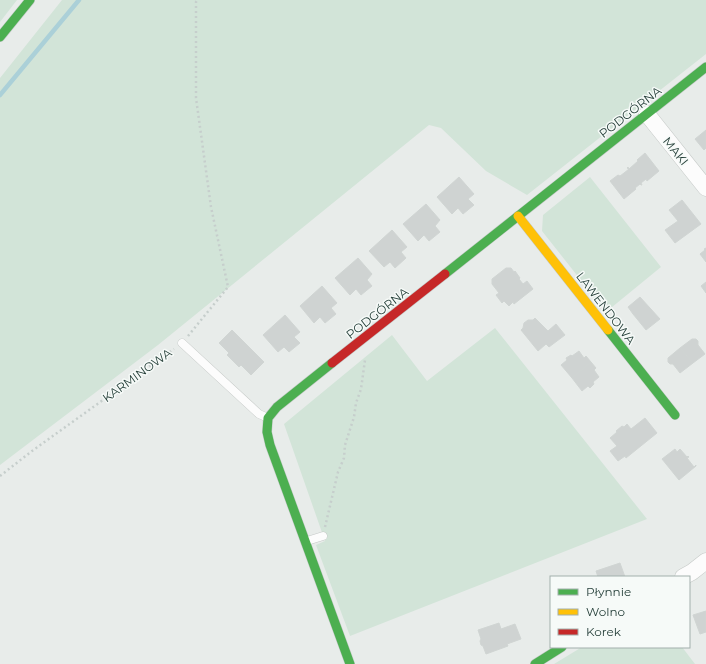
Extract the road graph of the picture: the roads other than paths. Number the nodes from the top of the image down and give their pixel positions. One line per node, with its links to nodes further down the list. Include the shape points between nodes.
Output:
1 (30, 0): 2 (main road)
2 (0, 37)
3 (706, 67): 4 (main road, PODGÓRNA)
4 (647, 114): 5 (street, MAKI); 6 (main road, PODGÓRNA)
5 (706, 188)
6 (518, 216): 8 (main road, LAWENDOWA); 9 (main road, PODGÓRNA, via 277,407)
7 (182, 343): 9 (lane, KARMINOWA, via 259,414)
8 (675, 415)
9 (268, 418): 11 (main road, via 267,432 270,445)
10 (323, 536): 11 (lane)
11 (305, 542): 15 (main road)
12 (706, 561): 13 (street)
13 (685, 576)
14 (560, 648): 16 (main road)
15 (350, 664)
16 (535, 664)

